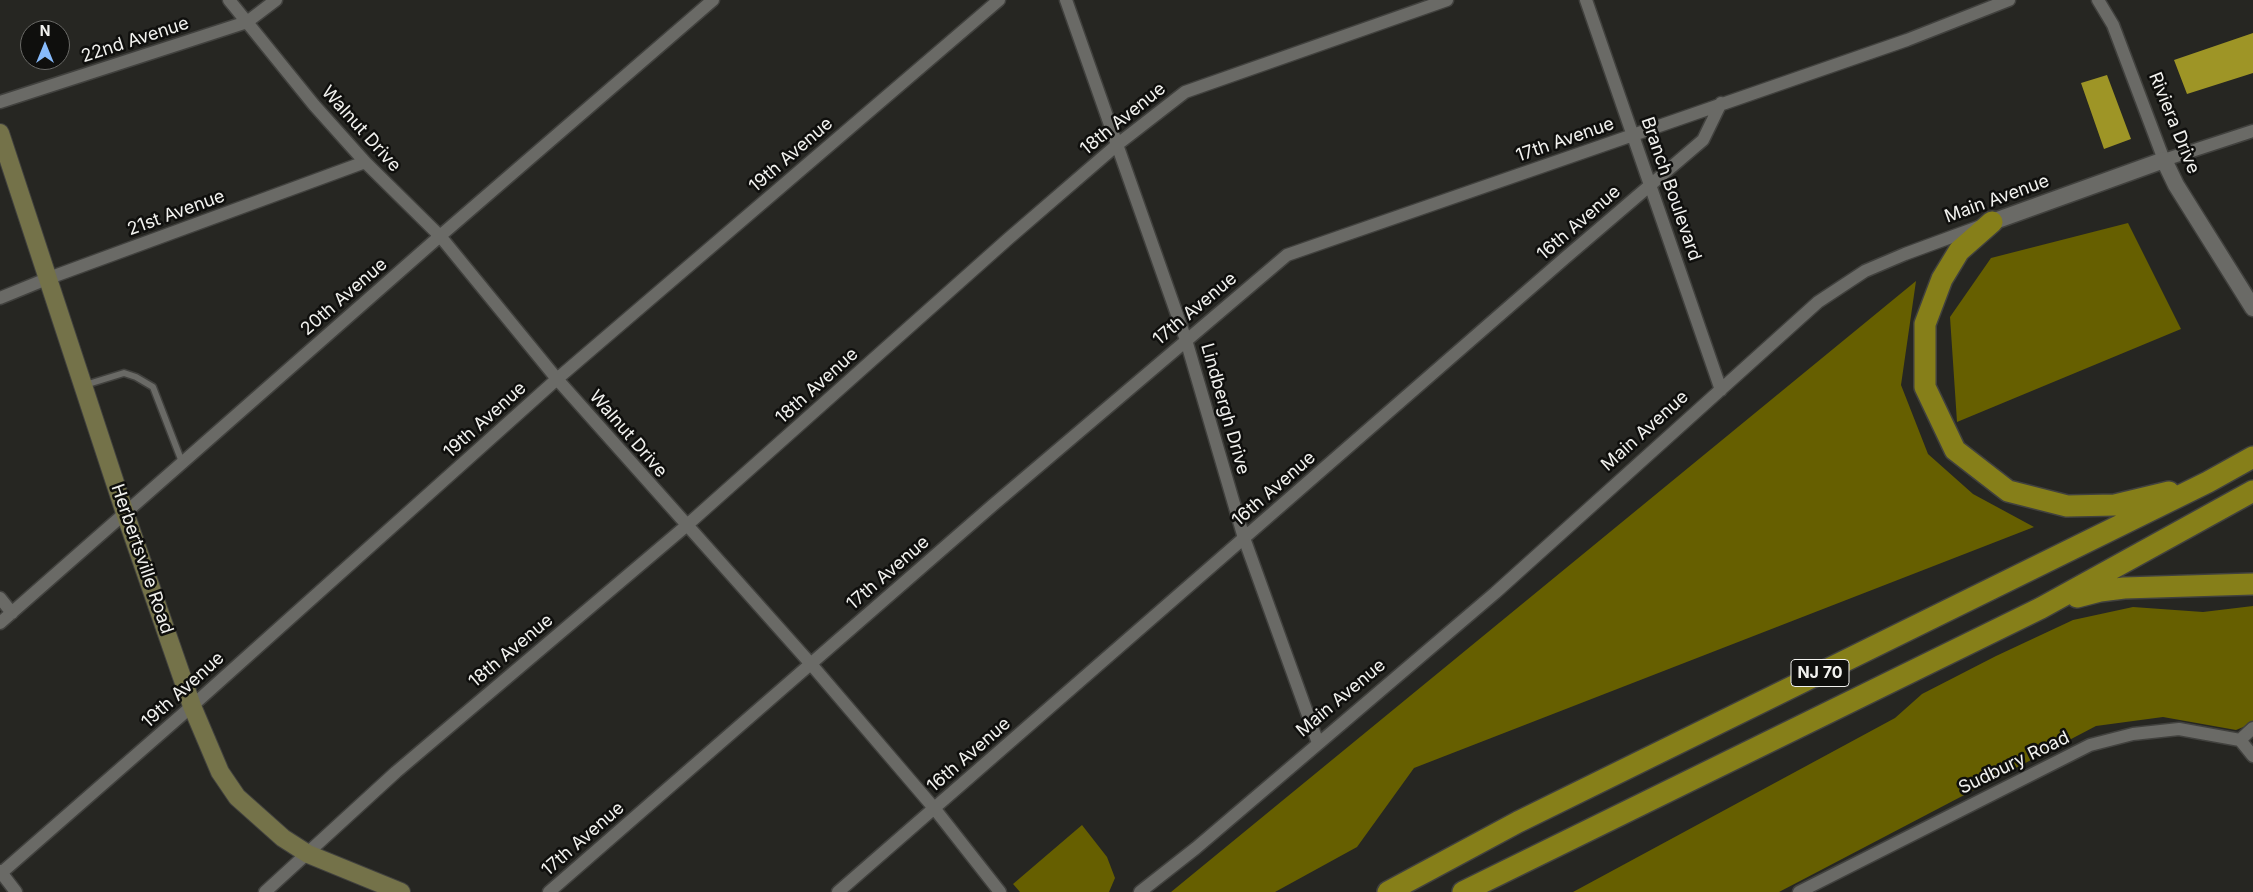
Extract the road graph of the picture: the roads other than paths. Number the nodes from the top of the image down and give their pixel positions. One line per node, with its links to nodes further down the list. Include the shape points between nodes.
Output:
1 (229, 0): 10 (street, Walnut Drive)
2 (276, 0): 10 (street, 22nd Avenue)
3 (713, 0): 21 (street, 20th Avenue)
4 (999, 0): 26 (street, 19th Avenue)
5 (1066, 0): 16 (street, Lindbergh Drive)
6 (1447, 0): 16 (street, 18th Avenue, via 1185,92)
7 (1586, 0): 15 (street, Branch Boulevard)
8 (2009, 0): 12 (street, 17th Avenue, via 1907,40)
9 (2098, 0): 17 (street, Riviera Drive, via 2114,25)
10 (247, 22): 11 (street, 22nd Avenue); 18 (street, Walnut Drive)
11 (0, 102)
12 (1721, 104): 15 (street, 17th Avenue); 19 (street, 16th Avenue, via 1703,140)
13 (2253, 132): 17 (street, Main Avenue)
14 (0, 133): 22 (main road, Herbertsville Road)
15 (1634, 134): 19 (street, Branch Boulevard); 25 (street, 17th Avenue, via 1286,255)
16 (1118, 144): 25 (street, Lindbergh Drive); 34 (street, 18th Avenue)
17 (2164, 160): 20 (street, Main Avenue); 24 (street, Riviera Drive, via 2176,185)
18 (365, 162): 21 (street, Walnut Drive); 22 (street, 21st Avenue)
19 (1651, 184): 28 (street, Branch Boulevard); 35 (street, 16th Avenue)
20 (1992, 222): 28 (street, Main Avenue, via 1865,271 1818,302); 31 (highway, via 1959,251 1942,279 1925,324 1925,387 1955,450 2008,491 2067,506 2114,505)
21 (440, 236): 26 (street, Walnut Drive); 30 (street, 20th Avenue)
22 (49, 278): 23 (street, 21st Avenue); 27 (main road, Herbertsville Road)
23 (0, 298)
24 (2253, 308)
25 (1186, 340): 35 (street, Lindbergh Drive); 41 (street, 17th Avenue)
26 (557, 379): 34 (street, Walnut Drive); 42 (street, 19th Avenue)
27 (83, 385): 30 (lane, via 124,373 153,386); 33 (main road, Herbertsville Road)
28 (1721, 390): 45 (street, Main Avenue, via 1495,593)
29 (2251, 455): 31 (highway, NJ 70)
30 (182, 462): 33 (street, 20th Avenue)
31 (2208, 482): 57 (highway, NJ 70, via 1518,822)
32 (2253, 491): 38 (highway, NJ 70)
33 (125, 512): 39 (street, 20th Avenue); 42 (main road, Herbertsville Road)
34 (686, 526): 41 (street, Walnut Drive); 48 (street, 18th Avenue, via 396,772)
35 (1244, 538): 45 (street, Lindbergh Drive); 47 (street, 16th Avenue)
36 (2253, 584): 38 (highway, via 2124,588 2100,591)
37 (0, 598): 39 (street)
38 (2040, 608): 58 (highway, NJ 70)
39 (12, 613): 40 (street, 20th Avenue)
40 (0, 623)
41 (810, 663): 47 (street, Walnut Drive); 53 (street, 17th Avenue)
42 (192, 706): 48 (main road, Herbertsville Road, via 220,772 237,797 283,838); 49 (street, 19th Avenue)
43 (2253, 728): 44 (street)
44 (2240, 740): 46 (street); 59 (street, Sudbury Road, via 2180,729 2134,734 2090,745)
45 (1318, 743): 56 (street, Main Avenue)
46 (2253, 756)
47 (934, 808): 54 (street, 16th Avenue); 55 (street, Walnut Drive)
48 (308, 854): 51 (street, 18th Avenue); 52 (main road, Herbertsville Road)
49 (1, 872): 50 (street)
50 (16, 892)
51 (266, 892)
52 (401, 892)
53 (549, 892)
54 (838, 892)
55 (1000, 892)
56 (1140, 892)
57 (1388, 892)
58 (1463, 892)
59 (1799, 892)

